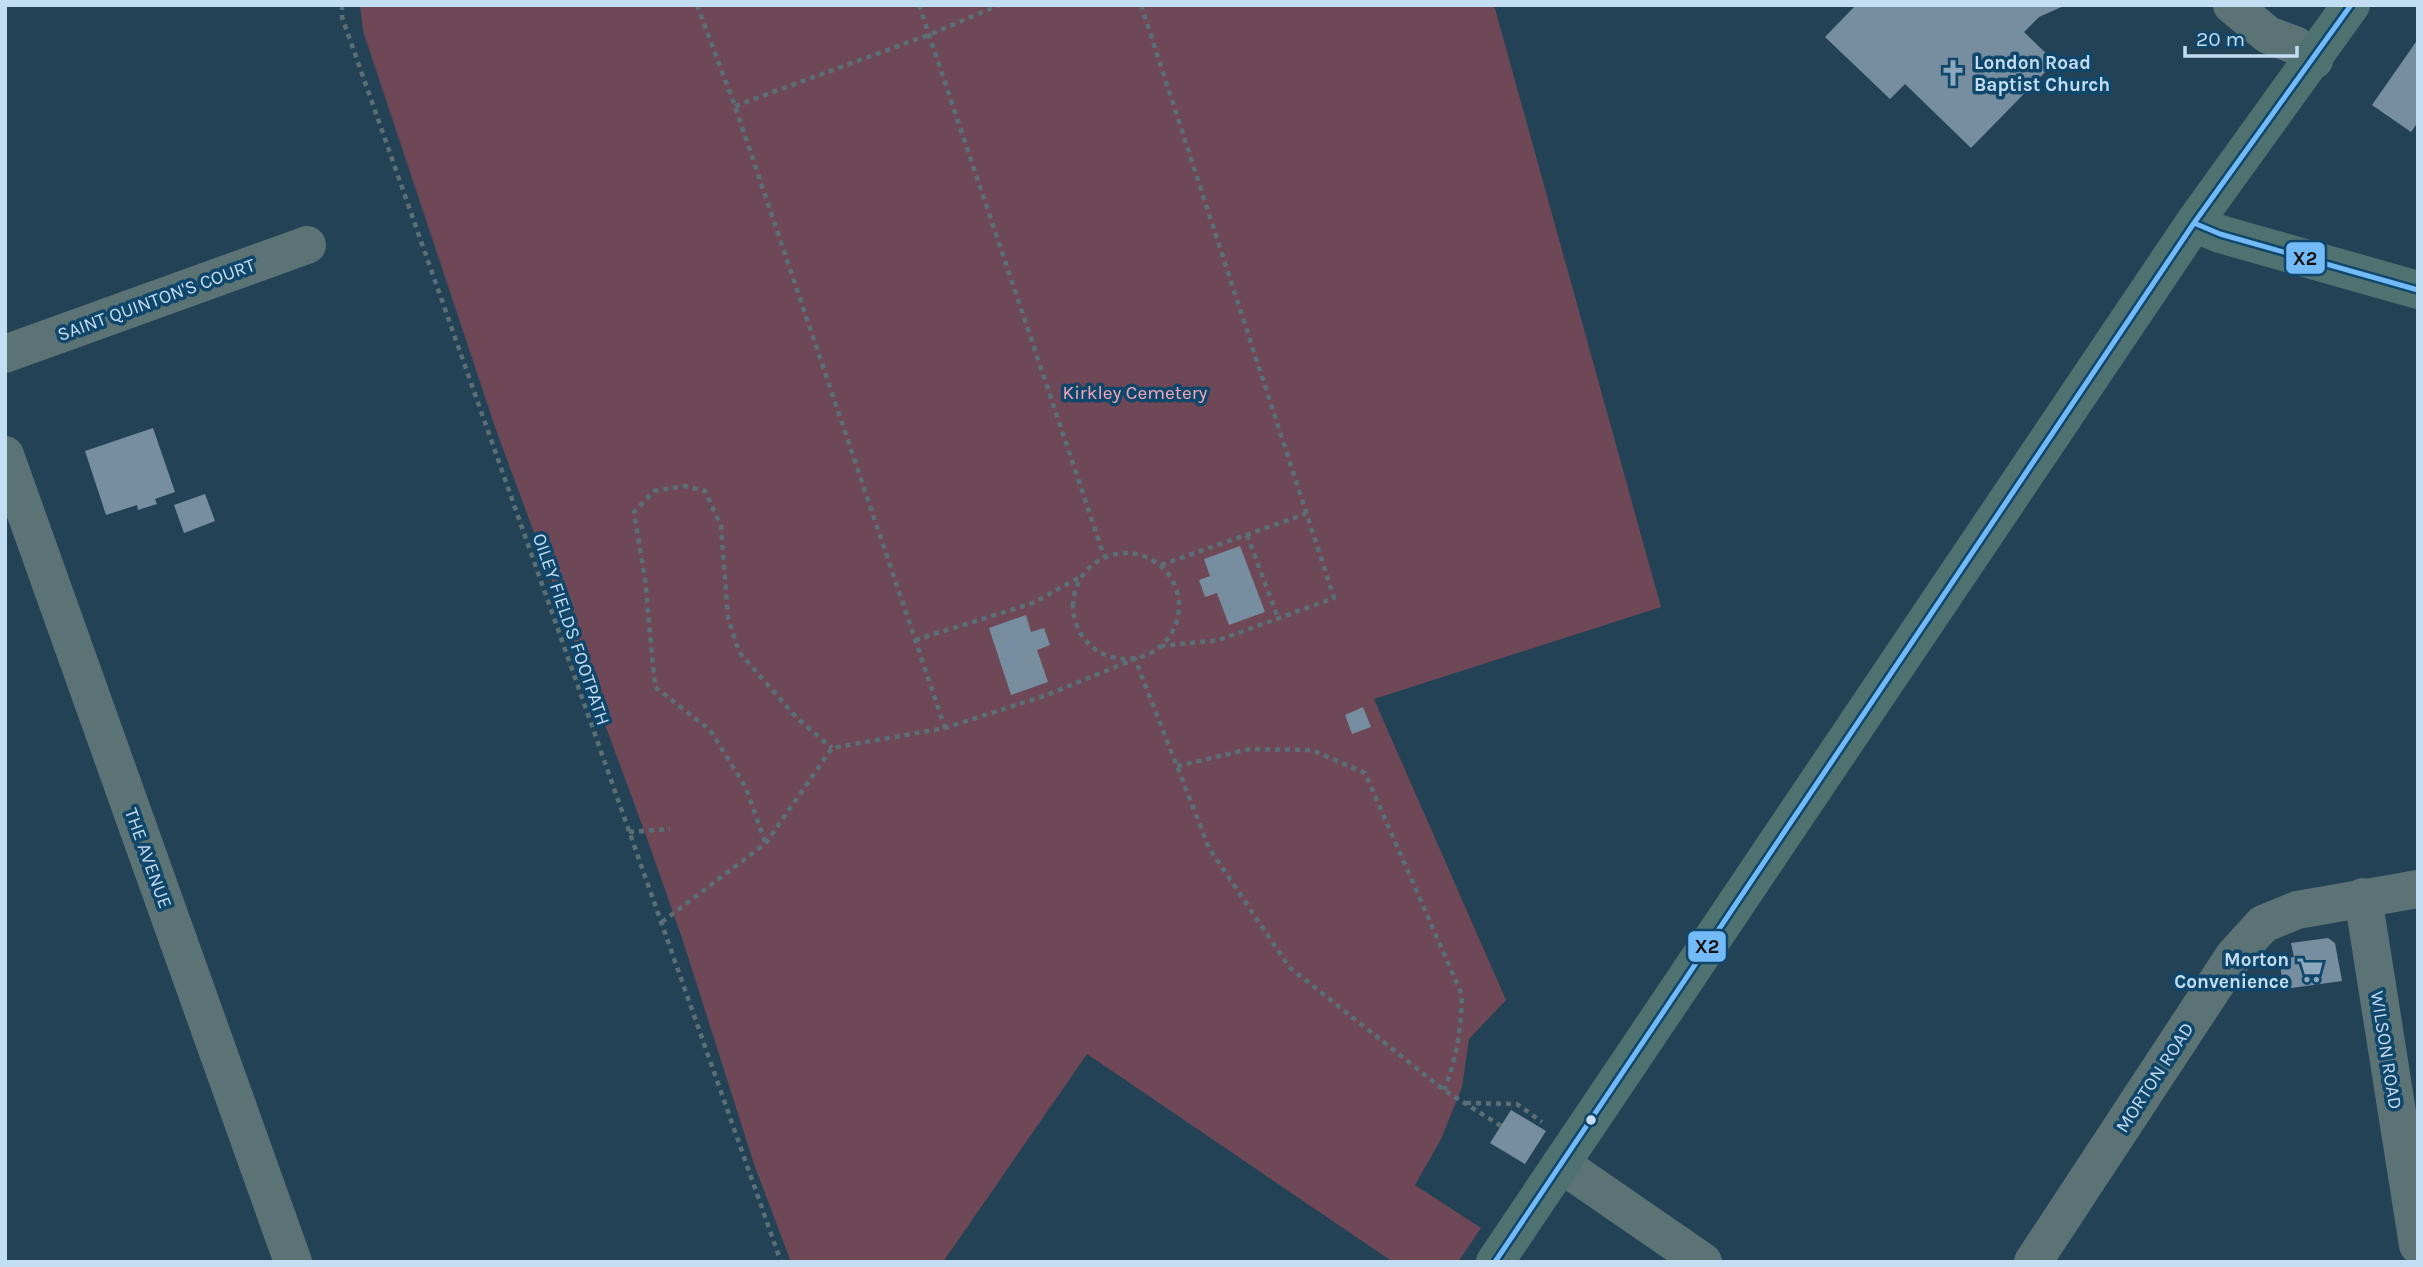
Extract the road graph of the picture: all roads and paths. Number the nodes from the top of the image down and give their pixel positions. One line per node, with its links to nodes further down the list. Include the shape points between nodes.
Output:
1 (342, 5): 29 (path, OILEY FIELDS FOOTPATH, via 342,17)
2 (697, 5): 10 (path)
3 (919, 5): 8 (path)
4 (999, 5): 8 (path)
5 (1141, 5): 16 (path)
6 (2232, 5): 9 (street, via 2268,35 2295,45)
7 (2351, 5): 9 (main road)
8 (930, 34): 10 (path); 18 (path)
9 (2314, 60): 11 (main road)
10 (735, 106): 22 (path)
11 (2194, 223): 13 (main road); 37 (main road)
12 (307, 245): 14 (street, SAINT QUINTON'S COURT)
13 (2418, 290)
14 (5, 354)
15 (5, 455): 39 (street, THE AVENUE)
16 (1305, 514): 17 (path); 21 (path, via 1334,598)
17 (1247, 535): 19 (path); 21 (path)
18 (1104, 556): 19 (path, via 1134,553); 20 (path)
19 (1161, 565): 23 (path, via 1177,591 1178,610 1178,620)
20 (1080, 576): 22 (path, via 1033,603); 24 (path, via 1072,606 1080,636 1104,656)
21 (1278, 618): 23 (path, via 1219,640)
22 (915, 640): 25 (path)
23 (1162, 646): 24 (path)
24 (1135, 659): 25 (path, via 1047,695); 27 (path)
25 (944, 728): 26 (path)
26 (831, 748): 30 (path); 30 (path, via 797,718 739,652 728,618 721,526 705,491 685,486 654,491 634,512 655,687 710,730 746,788)
27 (1177, 766): 34 (path, via 1209,848 1289,967); 34 (path, via 1250,749 1312,750 1365,773 1462,995 1454,1066)
28 (670, 829): 29 (path)
29 (629, 832): 33 (path, OILEY FIELDS FOOTPATH)
30 (765, 843): 33 (path)
31 (2418, 889): 32 (street, MORTON ROAD)
32 (2364, 897): 38 (street, WILSON ROAD); 43 (street, MORTON ROAD, via 2297,910 2263,924 2234,956)
33 (662, 922): 40 (path, OILEY FIELDS FOOTPATH)
34 (1444, 1090): 35 (path)
35 (1465, 1103): 36 (path); 37 (path, via 1517,1104 1541,1120)
36 (1501, 1126)
37 (1560, 1164): 41 (main road); 42 (street)
38 (2418, 1245)
39 (293, 1262)
40 (780, 1262)
41 (1495, 1262)
42 (1703, 1262)
43 (2033, 1262)

